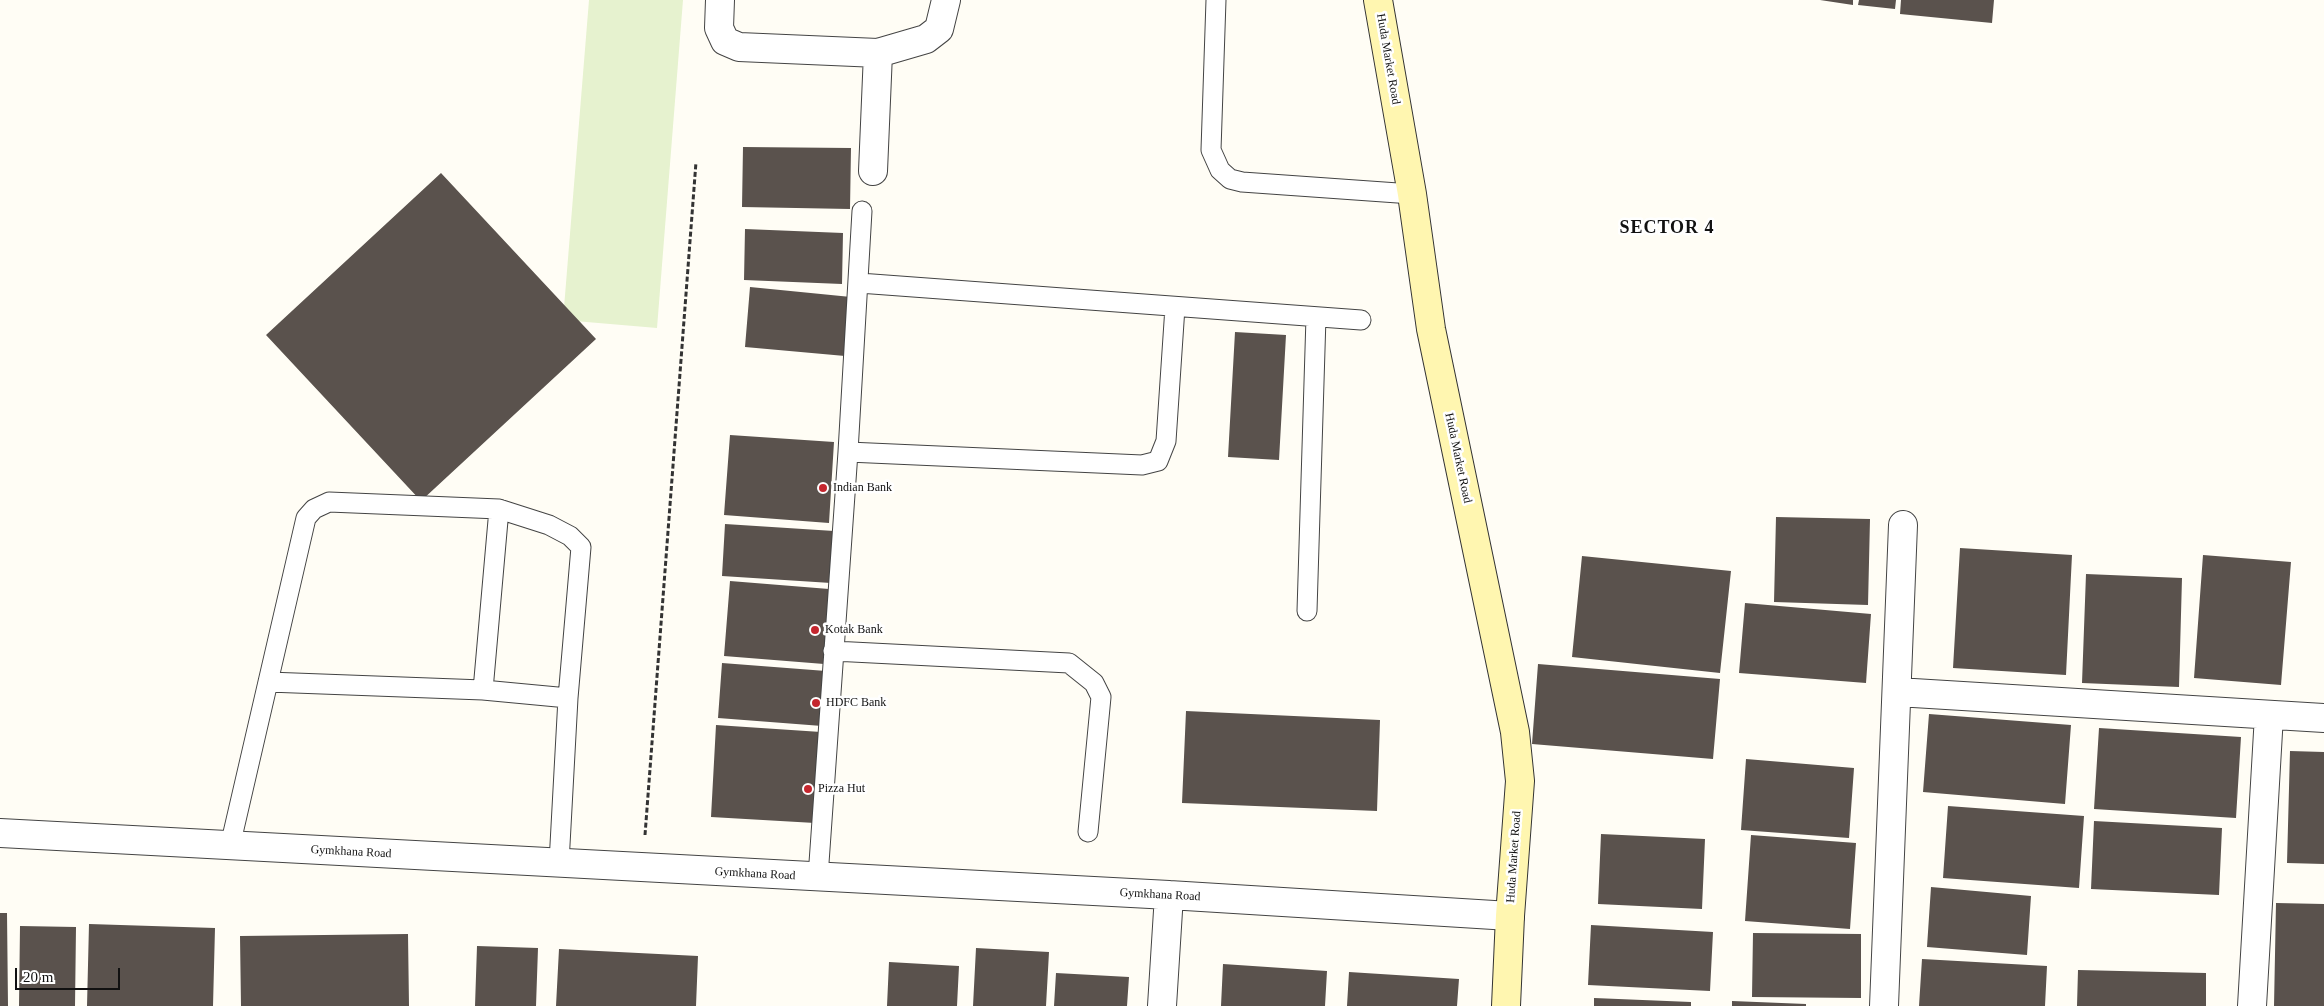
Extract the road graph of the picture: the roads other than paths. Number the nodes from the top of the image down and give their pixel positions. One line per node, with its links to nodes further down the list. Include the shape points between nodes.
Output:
1 (720, 0): 5 (street, via 718,28 725,41 739,47)
2 (946, 0): 5 (street, via 939,29 933,34 906,46)
3 (1216, 0): 7 (lane, via 1211,150 1220,170 1230,179 1242,182)
4 (1378, 0): 7 (street, Huda Market Road)
5 (878, 53): 6 (street)
6 (873, 171)
7 (1412, 194): 30 (street, Huda Market Road, via 1431,329 1515,732 1520,781)
8 (862, 211): 9 (lane)
9 (859, 283): 10 (lane); 13 (lane)
10 (1174, 307): 11 (lane); 13 (lane, via 1166,440 1158,461 1142,465)
11 (1316, 317): 12 (lane); 16 (lane)
12 (1361, 320)
13 (848, 452): 17 (lane)
14 (499, 509): 18 (lane, via 329,502 314,509 306,518); 19 (lane); 21 (lane, via 549,525 570,536 581,547)
15 (1903, 525): 20 (street)
16 (1307, 611)
17 (834, 651): 24 (lane, via 1069,663 1094,683 1101,697); 28 (lane)
18 (268, 682): 19 (lane); 26 (lane)
19 (483, 690): 21 (lane)
20 (1897, 692): 22 (street); 33 (street)
21 (568, 698): 27 (lane)
22 (2269, 715): 23 (street); 34 (street)
23 (2324, 718)
24 (1088, 832)
25 (0, 833): 26 (street, Gymkhana Road)
26 (230, 846): 27 (street, Gymkhana Road)
27 (558, 863): 28 (street, Gymkhana Road)
28 (818, 877): 29 (street, Gymkhana Road)
29 (1169, 895): 30 (street, Gymkhana Road); 31 (street)
30 (1510, 916): 32 (street, Huda Market Road)
31 (1162, 1006)
32 (1506, 1006)
33 (1884, 1006)
34 (2252, 1006)

